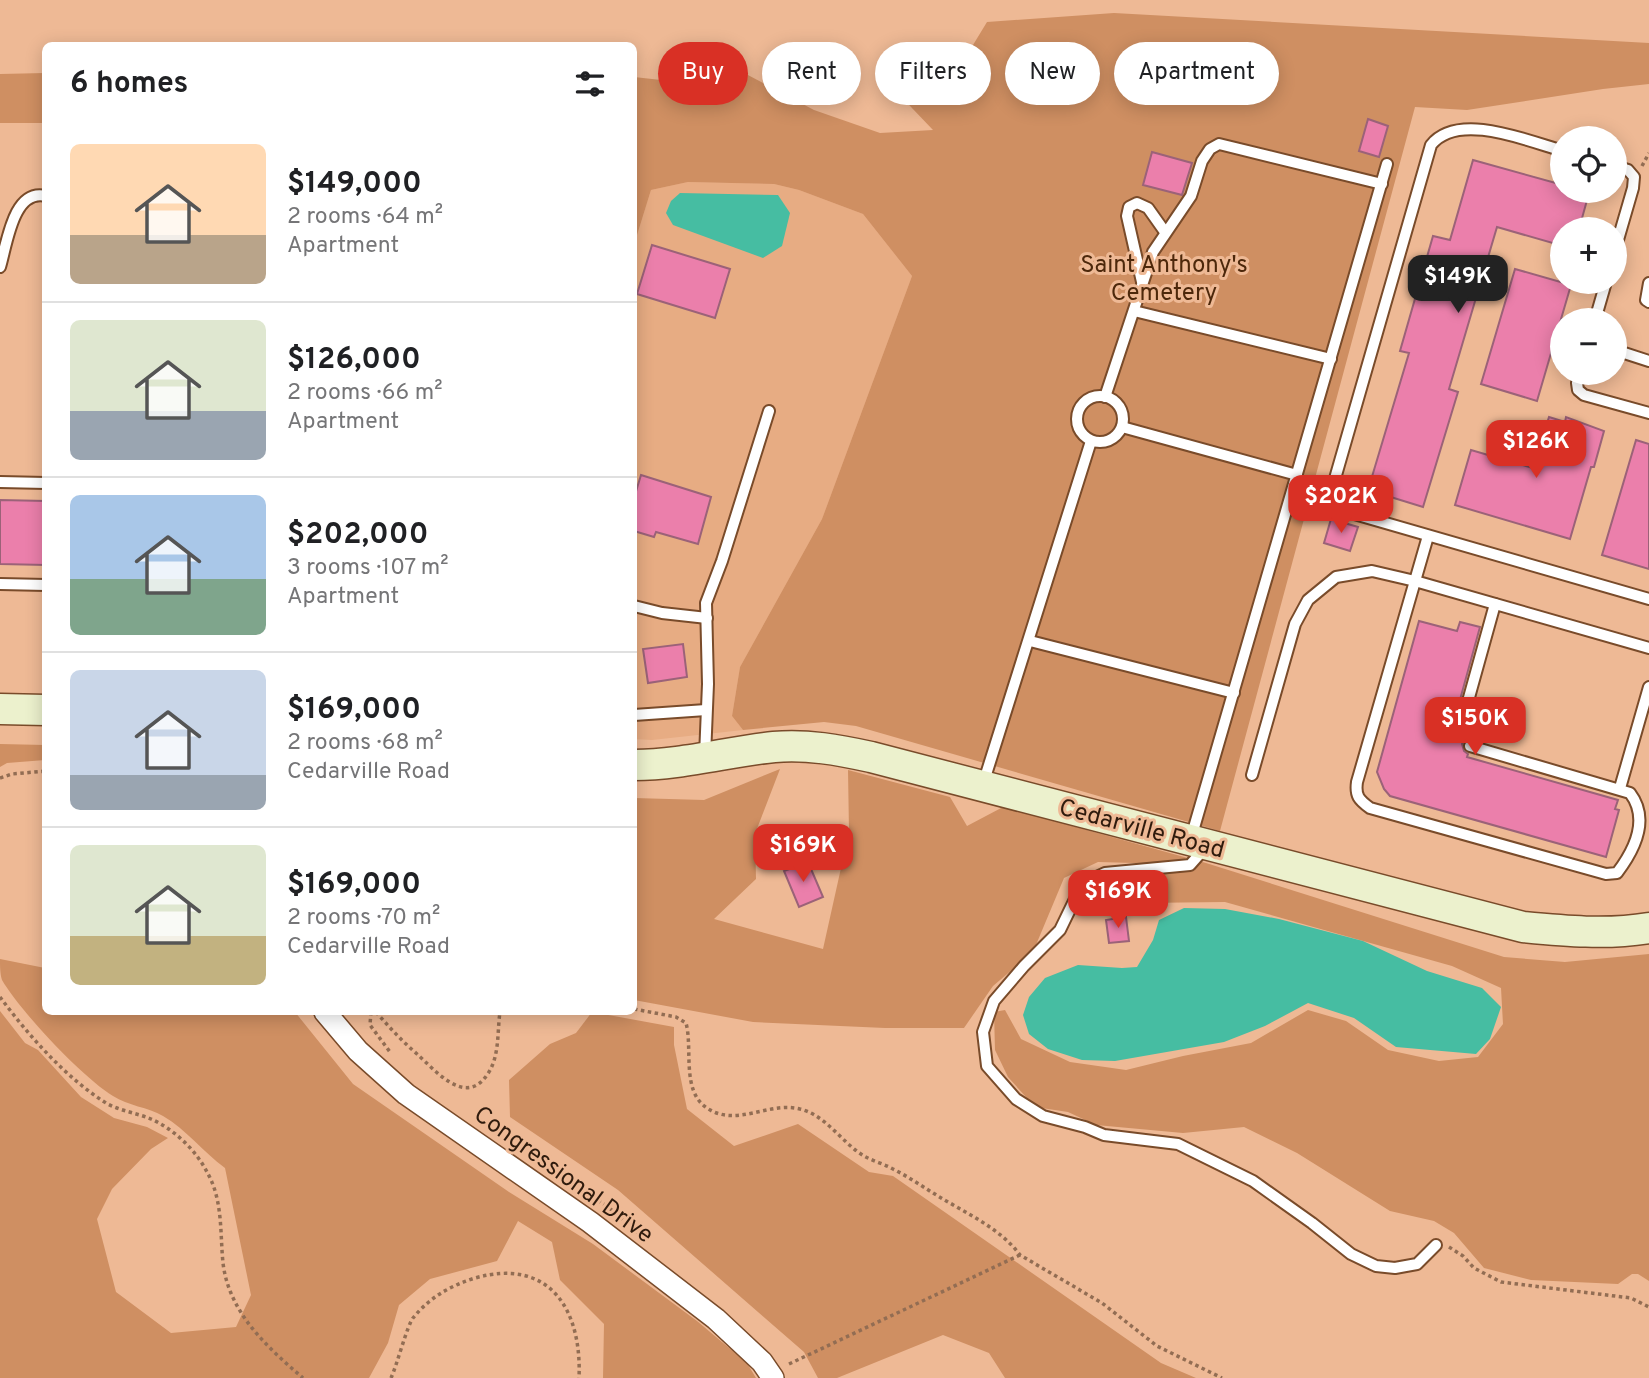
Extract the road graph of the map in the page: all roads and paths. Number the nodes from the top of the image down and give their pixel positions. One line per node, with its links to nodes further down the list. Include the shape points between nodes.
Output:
1 (1550, 147): 25 (lane, via 1491,130 1445,133 1431,145 1330,496 1337,509)
2 (1387, 164): 4 (lane)
3 (1627, 170): 6 (lane, via 1634,177)
4 (1381, 184): 7 (lane, via 1219,144 1206,155 1191,196); 14 (lane)
5 (42, 195): 8 (lane, via 27,198 18,206)
6 (1624, 217)
7 (1165, 232): 10 (lane); 10 (lane, via 1147,208 1137,203 1129,207 1127,216)
8 (0, 267)
9 (1649, 284): 11 (lane)
10 (1143, 285): 12 (lane)
11 (1649, 302)
12 (1134, 311): 14 (lane); 17 (lane)
13 (1627, 354): 15 (lane)
14 (1331, 359): 22 (lane)
15 (1649, 360)
16 (1577, 385): 19 (lane, via 1584,395)
17 (1105, 397): 20 (lane, via 1118,405); 21 (lane, via 1090,399 1079,409 1080,431)
18 (769, 411): 32 (lane, via 706,603)
19 (1649, 413)
20 (1122, 426): 21 (lane, via 1113,439); 22 (lane)
21 (1091, 440): 33 (lane)
22 (1297, 475): 36 (lane)
23 (0, 482): 24 (lane)
24 (42, 483)
25 (1428, 536): 26 (lane); 29 (lane)
26 (1415, 580): 30 (lane); 46 (lane, via 1372,571 1336,577 1308,600 1295,624); 49 (lane, via 1357,782 1359,800 1370,808 1606,874 1617,873 1646,825 1640,800)
27 (0, 584): 28 (lane)
28 (42, 585)
29 (1649, 599)
30 (1495, 604): 34 (lane); 41 (lane)
31 (637, 607): 32 (lane)
32 (707, 618): 39 (lane)
33 (1030, 641): 36 (lane); 48 (lane)
34 (1649, 648)
35 (1649, 687): 49 (lane)
36 (1234, 694): 50 (lane)
37 (0, 709): 38 (main road)
38 (42, 710)
39 (706, 710): 40 (lane); 43 (lane)
40 (637, 715)
41 (1460, 730)
42 (1470, 746): 49 (lane)
43 (705, 759): 44 (main road, Cedarville Road); 48 (main road, Cedarville Road, via 800,746 830,749)
44 (637, 765)
45 (42, 771): 47 (path)
46 (1252, 775)
47 (0, 778)
48 (982, 786): 50 (main road, Cedarville Road)
49 (1620, 788)
50 (1199, 843): 51 (main road, Cedarville Road, via 1523,927 1574,932); 57 (lane, via 1190,865 1105,873 1086,881 1060,930 994,1002 983,1032 987,1066 1016,1100 1043,1116 1104,1135 1178,1144 1252,1181 1351,1254 1377,1266 1417,1264)
51 (1642, 928)
52 (0, 997): 61 (path, via 78,1082 108,1104 169,1128 186,1144 208,1173 216,1195 228,1288 240,1315)
53 (637, 1010): 58 (path, via 686,1023 694,1093 705,1108 742,1116 785,1106 804,1109 863,1156 914,1180 980,1221)
54 (328, 1015): 60 (street, Congressional Drive, via 358,1051 406,1094 590,1222 716,1319 762,1362)
55 (379, 1015): 56 (path, via 430,1069 457,1086 470,1088 480,1083 493,1063)
56 (500, 1015)
57 (1436, 1245): 59 (path, via 1448,1247 1487,1277 1501,1282 1631,1298)
58 (1020, 1255): 60 (path); 64 (path, via 1102,1303 1157,1346)
59 (1649, 1307)
60 (781, 1371)
61 (303, 1378)
62 (391, 1378): 63 (path, via 411,1320 430,1299 456,1284 496,1272 536,1278 552,1289 577,1335)
63 (579, 1378)
64 (1222, 1378)

